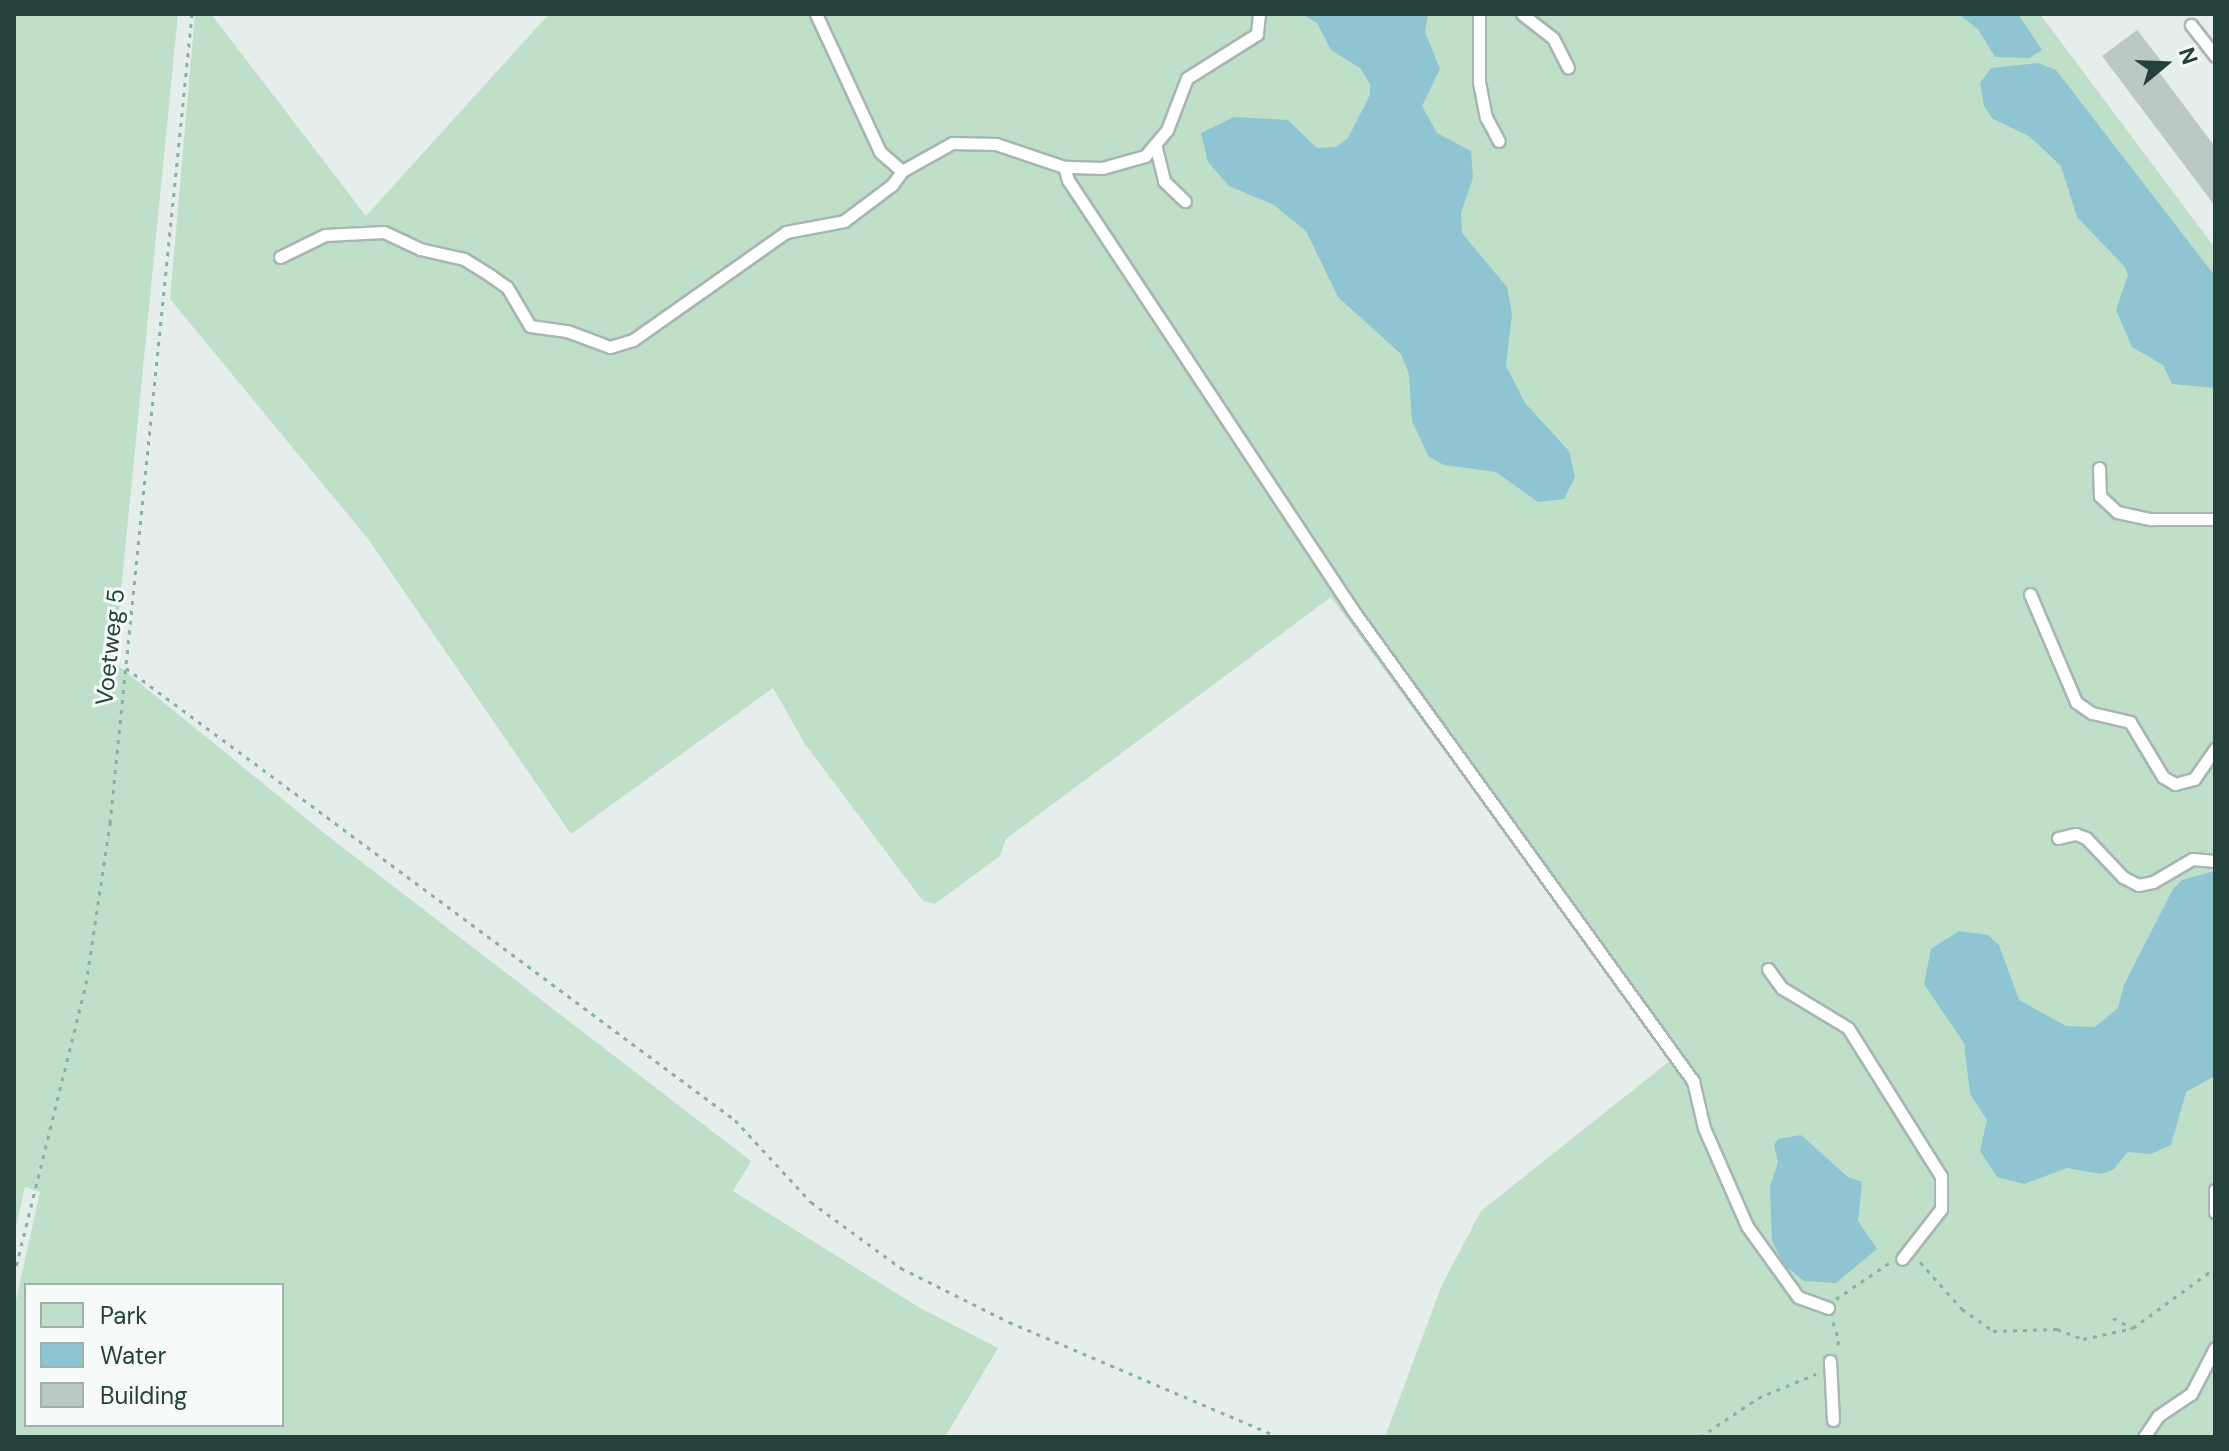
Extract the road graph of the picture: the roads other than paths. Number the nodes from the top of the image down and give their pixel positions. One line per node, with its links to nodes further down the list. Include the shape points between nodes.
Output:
1 (816, 14): 11 (lane, via 880,152)
2 (1259, 14): 9 (lane, via 1257,34 1187,78 1167,130)
3 (1479, 14): 8 (lane, via 1479,82 1486,117)
4 (1522, 14): 7 (lane, via 1553,38)
5 (2191, 25): 6 (lane)
6 (2215, 56)
7 (1568, 67)
8 (1499, 141)
9 (1155, 144): 10 (lane, via 1145,156 1102,168); 12 (lane, via 1164,181)
10 (1064, 167): 11 (lane, via 971,140 952,143); 24 (lane, via 1354,612 1693,1081 1704,1128 1747,1226 1798,1297)
11 (902, 171): 13 (lane, via 892,185 844,221 786,232 617,346 530,326 507,287 491,276 456,256 420,249 384,232 325,235)
12 (1185, 201)
13 (280, 257)
14 (2099, 468): 15 (lane, via 2100,496 2117,512 2151,519)
15 (2215, 519)
16 (2030, 594): 17 (lane, via 2076,702 2092,713 2130,722 2163,777 2175,784 2194,779)
17 (2215, 749)
18 (2058, 838): 19 (lane, via 2086,838 2123,877 2138,885 2192,859)
19 (2215, 861)
20 (1768, 969): 23 (lane, via 1782,988 1848,1028 1941,1176 1941,1209)
21 (2215, 1190): 22 (lane)
22 (2215, 1212)
23 (1902, 1259)
24 (1828, 1308)
25 (2215, 1348): 28 (lane, via 2191,1394 2158,1416)
26 (1830, 1361): 27 (lane)
27 (1833, 1420)
28 (2144, 1437)

